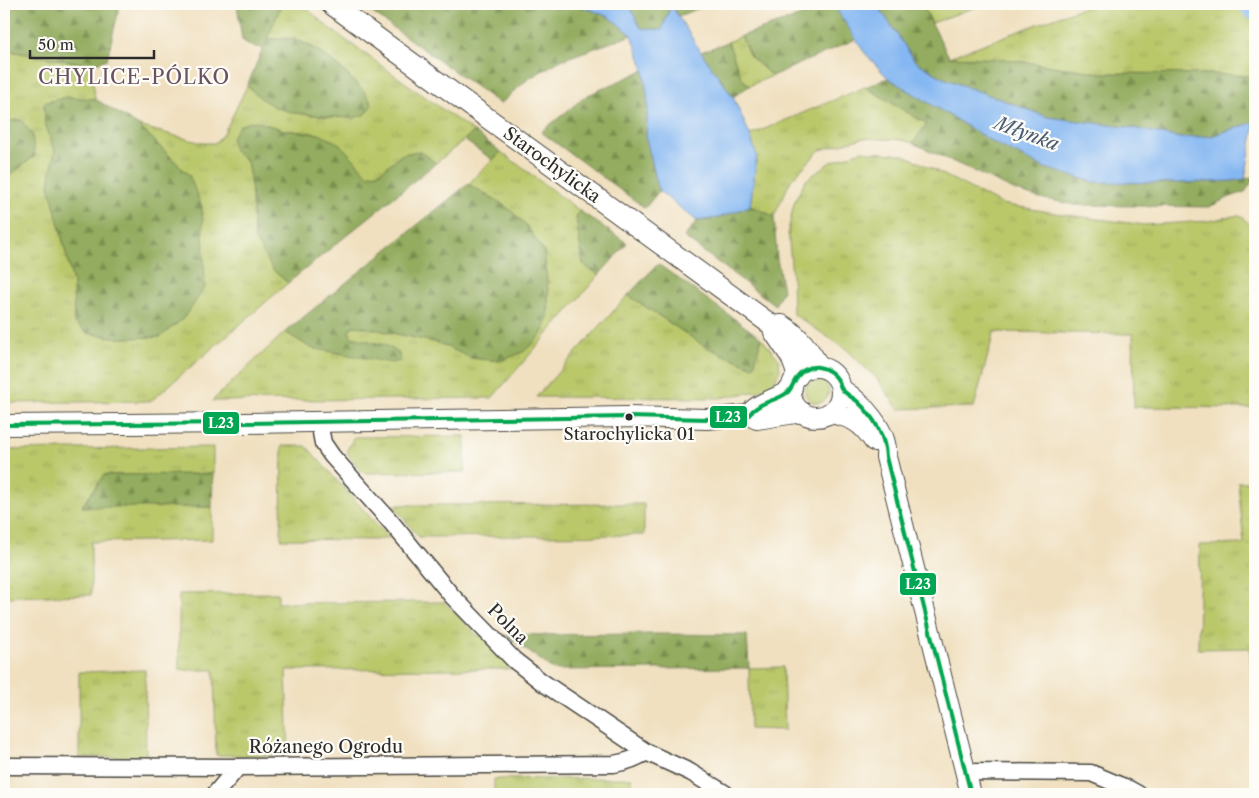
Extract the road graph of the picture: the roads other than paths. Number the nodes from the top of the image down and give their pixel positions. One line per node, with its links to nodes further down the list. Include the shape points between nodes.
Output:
1 (332, 4): 2 (street, Starochylicka)
2 (772, 326): 3 (street, Starochylicka, via 782,325 795,335); 4 (street, Starochylicka, via 791,357)
3 (819, 367): 4 (street, via 804,370); 5 (street, Starochylicka, via 833,373)
4 (795, 382): 6 (street, Starochylicka, via 792,398); 8 (street, via 787,392 754,408)
5 (841, 389): 7 (street, via 840,400); 11 (street, Starochylicka, via 873,419 883,436)
6 (802, 412): 7 (street, Starochylicka, via 812,416); 8 (street, via 762,419)
7 (829, 413): 11 (street, Starochylicka, via 844,416 866,428 880,453)
8 (749, 415): 9 (street)
9 (319, 422): 10 (street); 12 (street, Polna, via 323,444 332,456 452,596 514,660)
10 (4, 425)
11 (886, 457): 15 (street, Starochylicka)
12 (646, 752): 14 (street, Różanego Ogrodu, via 627,762 614,764); 17 (street, Polna, via 690,772)
13 (4, 766): 14 (street, Różanego Ogrodu)
14 (238, 768): 16 (street)
15 (965, 772): 18 (street, Starochylicka); 19 (street, via 1091,773)
16 (215, 794)
17 (726, 794)
18 (971, 794)
19 (1138, 794)

